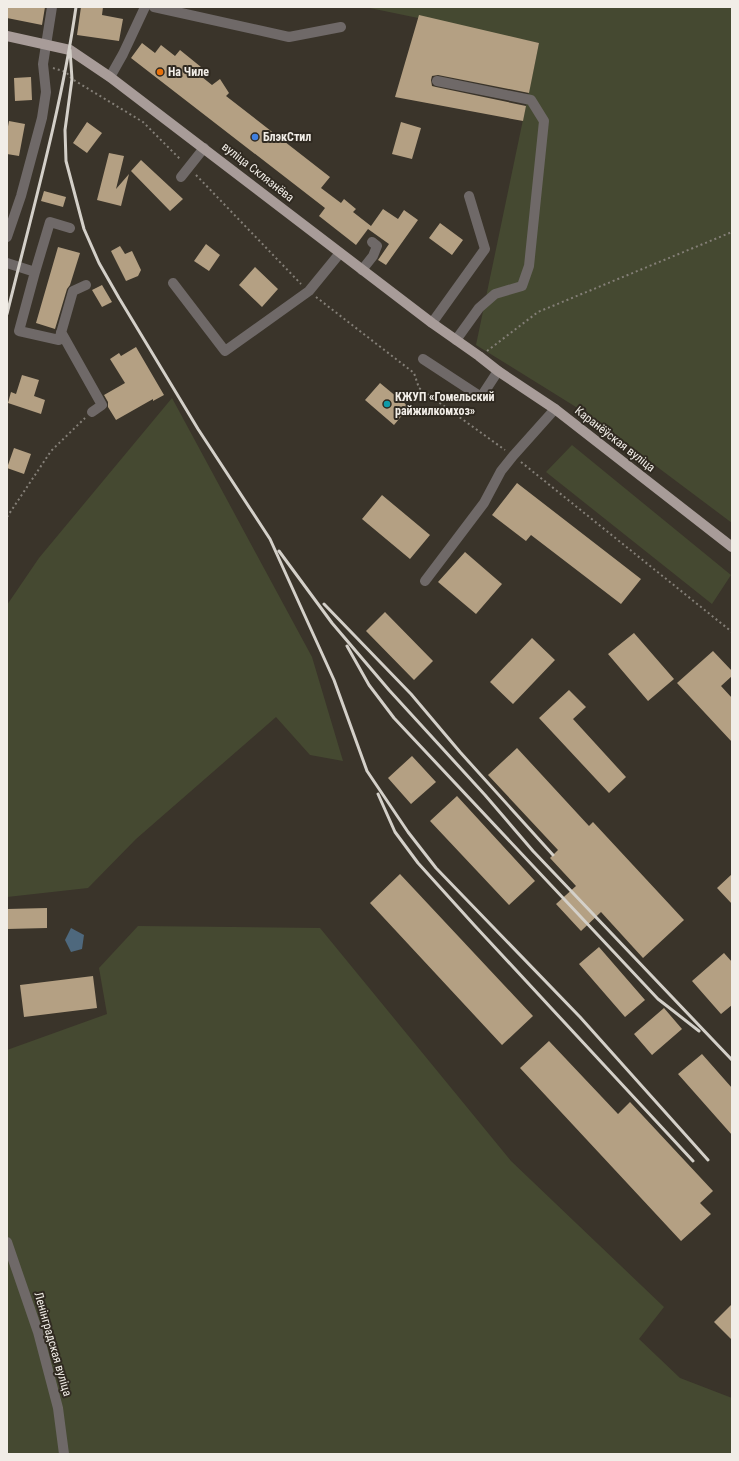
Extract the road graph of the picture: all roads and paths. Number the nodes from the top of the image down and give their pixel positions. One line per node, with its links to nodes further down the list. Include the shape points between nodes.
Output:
1 (52, 7): 6 (street)
2 (145, 7): 8 (street)
3 (154, 7): 4 (street, via 289,37)
4 (341, 27)
5 (7, 36): 6 (main road, вуліца Склязнёва)
6 (45, 44): 7 (street); 8 (main road, вуліца Склязнёва, via 70,50)
7 (43, 64): 11 (path, via 66,72 72,79 143,122); 16 (street, via 46,92 42,118)
8 (110, 77): 10 (main road, вуліца Склязнёва)
9 (437, 81): 27 (street, via 531,100 544,121 528,266 522,286 495,294 479,308)
10 (204, 148): 11 (street); 18 (main road, вуліца Склязнёва)
11 (188, 167): 12 (street); 24 (path)
12 (181, 178)
13 (469, 196): 25 (street, via 484,249)
14 (70, 228): 21 (street, via 50,222)
15 (732, 232): 28 (path, via 538,312)
16 (7, 237)
17 (372, 242): 20 (street, via 377,246)
18 (340, 253): 20 (main road, вуліца Склязнёва); 24 (street)
19 (7, 263): 21 (street)
20 (362, 270): 25 (main road, вуліца Склязнёва)
21 (35, 272): 26 (street, via 19,331 59,340)
22 (173, 282): 24 (street, via 225,351)
23 (86, 284): 26 (street, via 73,291)
24 (308, 291): 33 (path, via 414,373 418,388)
25 (432, 323): 27 (main road, вуліца Склязнёва)
26 (62, 332): 32 (street, via 102,405)
27 (456, 340): 28 (main road, вуліца Склязнёва)
28 (479, 356): 30 (main road, Каранёўская вуліца)
29 (423, 358): 30 (street, via 481,397)
30 (498, 371): 31 (main road, Каранёўская вуліца)
31 (555, 410): 33 (street); 35 (main road, Каранёўская вуліца)
32 (92, 412): 34 (path, via 51,451)
33 (513, 456): 36 (street, via 484,503); 37 (path)
34 (7, 517)
35 (732, 547)
36 (425, 581)
37 (732, 632)
38 (7, 1242): 39 (street, Ленінградская вуліца, via 38,1332 58,1408)
39 (64, 1454)

